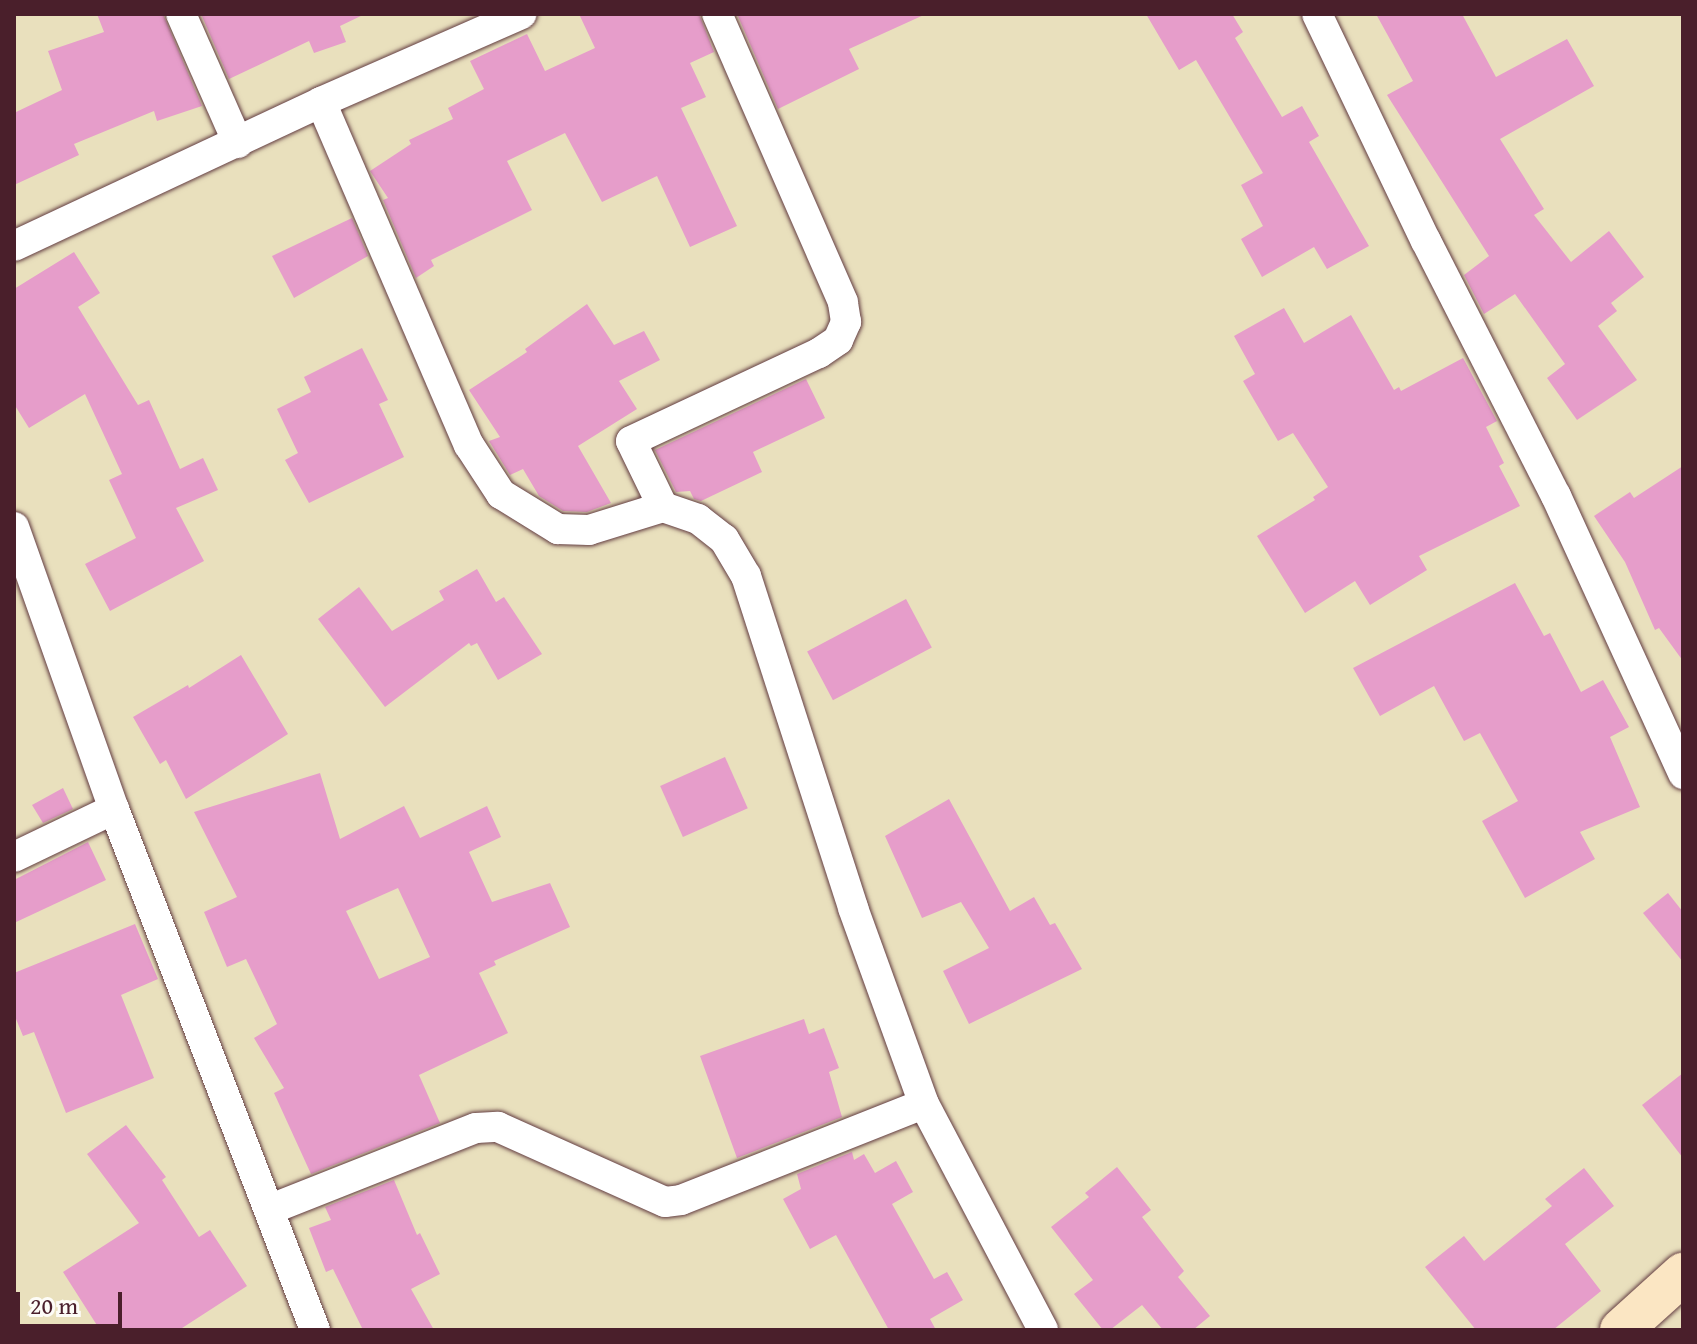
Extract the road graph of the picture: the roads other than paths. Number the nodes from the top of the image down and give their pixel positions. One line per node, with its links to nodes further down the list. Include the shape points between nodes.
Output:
1 (181, 14): 6 (street)
2 (521, 14): 5 (street)
3 (717, 14): 8 (street, via 843,302 846,322 838,340 819,353 631,441)
4 (1317, 14): 10 (street, via 1556,496)
5 (321, 102): 6 (street); 8 (street, via 469,445 501,494 558,529 589,530)
6 (238, 143): 7 (street)
7 (14, 246)
8 (663, 507): 13 (street, via 698,519 724,539 746,576 853,908)
9 (14, 527): 11 (street)
10 (1683, 774)
11 (114, 809): 12 (street); 14 (street)
12 (14, 857)
13 (924, 1104): 14 (street, via 681,1200 665,1202 519,1135 487,1127); 17 (street)
14 (271, 1209): 16 (street)
15 (1683, 1274): 18 (street)
16 (315, 1330)
17 (1043, 1330)
18 (1621, 1330)

